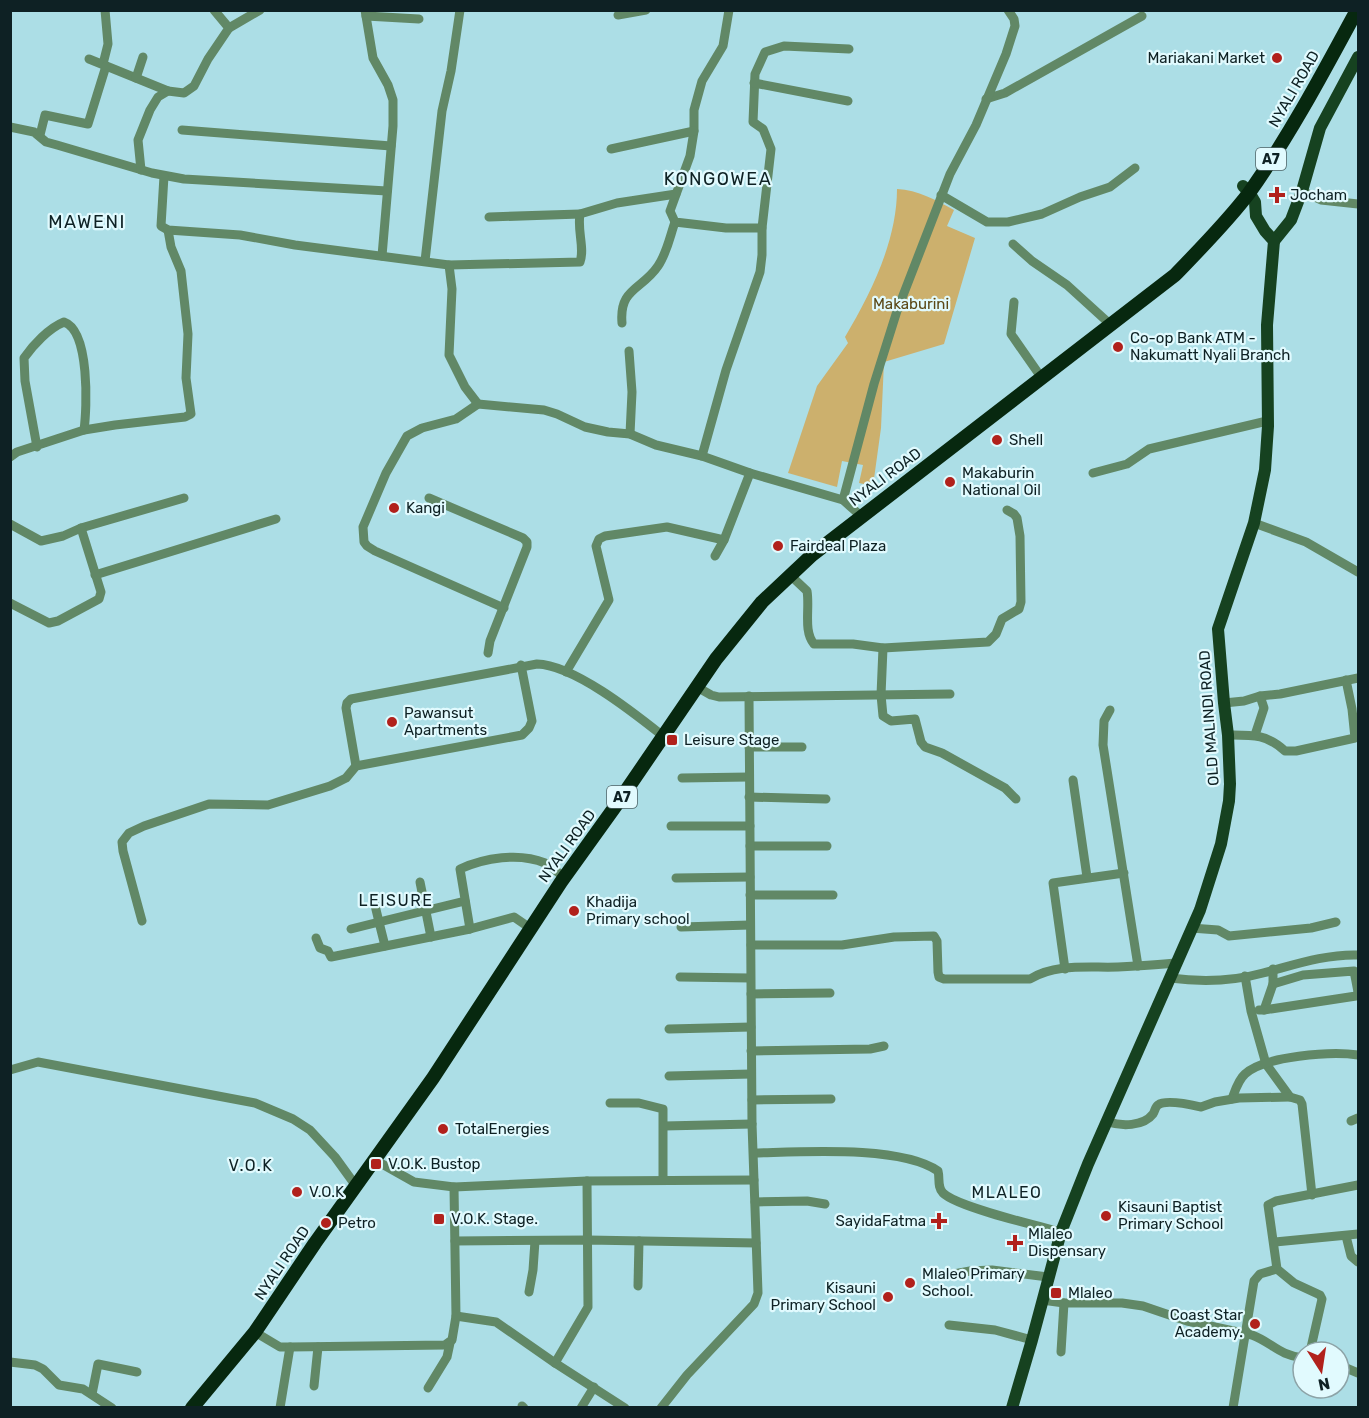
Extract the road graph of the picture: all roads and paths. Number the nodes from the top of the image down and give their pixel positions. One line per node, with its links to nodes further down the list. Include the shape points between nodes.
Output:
1 (105, 10): 19 (street, via 108,44)
2 (214, 10): 14 (street)
3 (260, 10): 14 (street)
4 (460, 10): 50 (street, via 442,111)
5 (646, 10): 11 (street)
6 (729, 10): 27 (street, via 723,46 702,81 694,110)
7 (1008, 10): 23 (street, via 1014,19 1013,33)
8 (1346, 10): 34 (highway, NYALI ROAD / A7, via 1315,73)
9 (1357, 10): 34 (highway, NYALI ROAD / A7, via 1310,100)
10 (366, 13): 13 (street); 29 (street, via 373,58 393,100)
11 (618, 15)
12 (1142, 16): 23 (street, via 1005,93)
13 (419, 20)
14 (229, 28): 22 (street, via 194,86 184,93)
15 (849, 49): 21 (street, via 772,49 759,61)
16 (143, 57): 20 (street)
17 (1359, 57): 36 (main road, via 1320,128)
18 (89, 59): 19 (street)
19 (104, 65): 20 (street); 28 (street, via 87,124 45,114)
20 (136, 78): 22 (street)
21 (753, 83): 24 (street); 45 (street, via 753,122 763,129 771,149)
22 (168, 91): 32 (street, via 158,97 142,127 138,140)
23 (986, 99): 38 (street)
24 (848, 101)
25 (10, 127): 28 (street)
26 (182, 130): 29 (street)
27 (694, 131): 30 (street); 37 (street, via 690,156)
28 (40, 135): 32 (street, via 46,142)
29 (391, 147): 35 (street)
30 (611, 149)
31 (1135, 168): 38 (street, via 1110,188 1042,214 1008,222 987,222)
32 (141, 170): 33 (street)
33 (164, 176): 35 (street); 46 (street, via 161,226)
34 (1246, 189): 39 (highway, NYALI ROAD / A7); 42 (main road)
35 (387, 191): 49 (street)
36 (1302, 191): 40 (street, via 1321,200); 47 (main road, via 1291,220)
37 (676, 194): 41 (street, via 617,203); 44 (street, via 670,211)
38 (941, 195): 68 (street, via 886,344)
39 (1235, 203): 42 (main road); 54 (highway, NYALI ROAD / A7, via 1158,287)
40 (1359, 204)
41 (580, 214): 43 (street); 51 (street, via 580,262)
42 (1257, 216): 47 (main road)
43 (489, 217)
44 (675, 222): 45 (street); 53 (street, via 659,265 629,292 622,306)
45 (762, 228): 62 (street, via 760,272)
46 (168, 230): 49 (street, via 240,235); 59 (street, via 181,271 191,414)
47 (1274, 241): 58 (main road, OLD MALINDI ROAD, via 1267,325)
48 (1013, 244): 54 (street)
49 (382, 256): 50 (street)
50 (425, 261): 51 (street)
51 (449, 265): 57 (street, via 449,355)
52 (1014, 302): 56 (street, via 1011,334)
53 (622, 323)
54 (1111, 325): 56 (highway, NYALI ROAD / A7)
55 (629, 351): 60 (street)
56 (1041, 377): 70 (highway, NYALI ROAD / A7)
57 (478, 404): 60 (street, via 544,410 585,427); 81 (street, via 456,419 407,436 386,473 363,527 363,536 375,552)
58 (1267, 421): 65 (street, via 1149,448 1127,464); 72 (main road, OLD MALINDI ROAD, via 1265,470)
59 (84, 430): 61 (street); 61 (street, via 85,375 81,349 76,332 64,322 24,358)
60 (630, 434): 62 (street)
61 (37, 447): 63 (street)
62 (702, 456): 64 (street)
63 (10, 457)
64 (750, 473): 68 (street); 75 (street)
65 (1093, 473)
66 (184, 498): 74 (street)
67 (429, 498): 81 (street, via 527,542)
68 (843, 500): 70 (street)
69 (1007, 510): 82 (street, via 1014,514 1019,526 1021,602 1019,609 1002,619 993,638 988,642)
70 (861, 516): 79 (highway, NYALI ROAD / A7)
71 (276, 519): 78 (street)
72 (1254, 523): 77 (street, via 1306,542); 93 (main road, OLD MALINDI ROAD, via 1218,629)
73 (10, 524): 74 (street, via 41,541)
74 (81, 528): 78 (street)
75 (724, 540): 76 (street); 85 (street, via 667,527 599,539 596,546 609,600)
76 (715, 556)
77 (1359, 572)
78 (96, 575): 80 (street, via 99,599 58,621 49,623)
79 (790, 575): 82 (street, via 807,591 808,631 814,644); 88 (highway, NYALI ROAD / A7, via 748,618)
80 (10, 603)
81 (504, 608): 83 (street)
82 (883, 648): 90 (street)
83 (488, 653)
84 (521, 665): 85 (street, via 548,664); 101 (street, via 351,699 346,708); 101 (street, via 532,721 522,735)
85 (566, 672): 97 (street)
86 (1359, 678): 87 (street)
87 (1346, 680): 92 (street); 98 (street)
88 (697, 687): 91 (street, via 719,697); 97 (highway, NYALI ROAD / A7)
89 (950, 694): 90 (street)
90 (881, 695): 91 (street); 107 (street, via 883,716 891,721 915,719 925,747 1005,788)
91 (749, 696): 99 (street)
92 (1260, 696): 93 (street); 96 (street, via 1264,708)
93 (1224, 703): 95 (main road, OLD MALINDI ROAD)
94 (1110, 710): 112 (street, via 1104,721 1103,744)
95 (1228, 735): 96 (street); 129 (main road, OLD MALINDI ROAD, via 1230,784 1225,827 1205,896)
96 (1255, 735): 98 (street, via 1274,741 1285,751)
97 (663, 736): 115 (highway, NYALI ROAD / A7)
98 (1357, 738)
99 (749, 747): 100 (street); 102 (street)
100 (802, 747)
101 (356, 766): 123 (street, via 340,782 268,805 209,804 129,833 122,842 123,851)
102 (749, 777): 103 (street); 105 (street)
103 (682, 778)
104 (1073, 780): 114 (street)
105 (749, 797): 106 (street); 109 (street)
106 (826, 799)
107 (1016, 799)
108 (671, 826): 109 (street)
109 (750, 826): 110 (street)
110 (750, 846): 111 (street); 113 (street)
111 (827, 846)
112 (1124, 873): 114 (street); 138 (street)
113 (750, 877): 116 (street); 118 (street)
114 (1087, 877): 139 (street, via 1053,883)
115 (564, 878): 121 (street, via 546,863 518,857 476,861 460,869); 128 (highway, NYALI ROAD / A7)
116 (676, 878)
117 (420, 882): 122 (street)
118 (750, 895): 119 (street); 126 (street)
119 (833, 895)
120 (373, 897): 124 (street)
121 (465, 901): 122 (street); 131 (street)
122 (426, 910): 124 (street); 132 (street)
123 (142, 921)
124 (379, 922): 130 (street); 135 (street)
125 (1336, 922): 129 (street, via 1229,936 1218,930)
126 (750, 926): 127 (street); 134 (street)
127 (681, 927)
128 (530, 928): 131 (street, via 514,918); 168 (highway, NYALI ROAD / A7)
129 (1191, 928): 137 (main road, OLD MALINDI ROAD)
130 (351, 929)
131 (470, 929): 132 (street)
132 (431, 937): 135 (street)
133 (316, 938): 135 (street, via 320,948 331,957)
134 (751, 945): 139 (street, via 842,945 934,936 939,977 944,979 1030,979 1040,973); 143 (street)
135 (385, 946)
136 (1359, 955): 140 (street)
137 (1175, 963): 138 (street); 144 (main road, OLD MALINDI ROAD)
138 (1138, 966): 139 (street)
139 (1065, 969)
140 (1273, 969): 141 (street); 145 (street)
141 (1245, 976): 144 (street); 149 (street)
142 (680, 977): 143 (street)
143 (750, 978): 147 (street)
144 (1170, 978): 164 (main road, OLD MALINDI ROAD)
145 (1273, 984): 148 (street); 148 (street, via 1303,975 1354,971 1358,992 1356,996)
146 (830, 993): 147 (street)
147 (751, 994): 150 (street)
148 (1264, 1010): 149 (street)
149 (1251, 1011): 155 (street)
150 (751, 1027): 151 (street); 153 (street)
151 (669, 1029)
152 (884, 1046): 153 (street)
153 (751, 1051): 157 (street)
154 (1359, 1055): 155 (street, via 1303,1056)
155 (1266, 1064): 159 (street); 161 (street, via 1243,1075)
156 (10, 1070): 173 (street, via 38,1062 255,1102 310,1130)
157 (752, 1074): 158 (street); 162 (street)
158 (669, 1077)
159 (1290, 1097): 161 (street); 175 (street, via 1302,1104)
160 (831, 1099): 162 (street)
161 (1232, 1099): 164 (street, via 1201,1107 1161,1104 1153,1114 1126,1126)
162 (752, 1100): 165 (street)
163 (610, 1103): 166 (street, via 639,1103 663,1109)
164 (1108, 1122): 178 (main road, OLD MALINDI ROAD)
165 (752, 1124): 166 (street); 167 (street)
166 (664, 1126): 169 (street)
167 (754, 1153): 170 (street); 178 (street, via 829,1151 902,1158 938,1171 939,1188 944,1195)
168 (375, 1160): 173 (highway, NYALI ROAD / A7); 174 (street, via 414,1182)
169 (663, 1179): 170 (street); 171 (street)
170 (754, 1180): 176 (street)
171 (587, 1181): 174 (street); 181 (street)
172 (1359, 1185): 175 (street)
173 (356, 1186): 197 (highway, NYALI ROAD / A7)
174 (454, 1187): 184 (street)
175 (1312, 1194): 185 (street, via 1276,1200 1269,1205)
176 (755, 1202): 177 (street); 186 (street)
177 (825, 1204)
178 (1060, 1232): 190 (main road, OLD MALINDI ROAD)
179 (1359, 1234): 180 (street)
180 (1346, 1236): 185 (street); 187 (street, via 1352,1256)
181 (588, 1240): 182 (street); 183 (street); 207 (street, via 588,1307)
182 (535, 1241): 184 (street); 192 (street)
183 (639, 1241): 186 (street); 191 (street)
184 (455, 1242): 195 (street)
185 (1275, 1242): 188 (street)
186 (756, 1243): 218 (street, via 758,1293 754,1304)
187 (1359, 1262)
188 (1277, 1269): 198 (street, via 1260,1274 1254,1281); 200 (street, via 1294,1283 1320,1295)
189 (943, 1276): 190 (street, via 992,1270)
190 (1048, 1278): 193 (main road, OLD MALINDI ROAD)
191 (638, 1286)
192 (529, 1292)
193 (1042, 1300): 194 (street); 199 (main road, OLD MALINDI ROAD)
194 (1064, 1303): 198 (street, via 1143,1306); 204 (street)
195 (456, 1316): 201 (street); 207 (street, via 496,1322)
196 (949, 1325): 199 (street, via 995,1330)
197 (255, 1332): 202 (street, via 280,1347); 214 (highway, NYALI ROAD / A7)
198 (1245, 1334): 205 (street); 220 (street)
199 (1032, 1340): 219 (main road, OLD MALINDI ROAD)
200 (1313, 1340)
201 (450, 1343): 203 (street); 211 (street, via 447,1357)
202 (290, 1347): 203 (street); 215 (street)
203 (318, 1347): 209 (street)
204 (1061, 1352)
205 (1291, 1355)
206 (10, 1362): 212 (street, via 35,1365 59,1385)
207 (555, 1363): 210 (street)
208 (137, 1372): 212 (street, via 98,1364)
209 (314, 1386)
210 (594, 1387): 216 (street); 217 (street)
211 (429, 1388)
212 (92, 1394): 213 (street)
213 (110, 1407)
214 (192, 1407)
215 (280, 1407)
216 (581, 1407)
217 (625, 1407)
218 (661, 1407)
219 (1012, 1407)
220 (1233, 1407)

